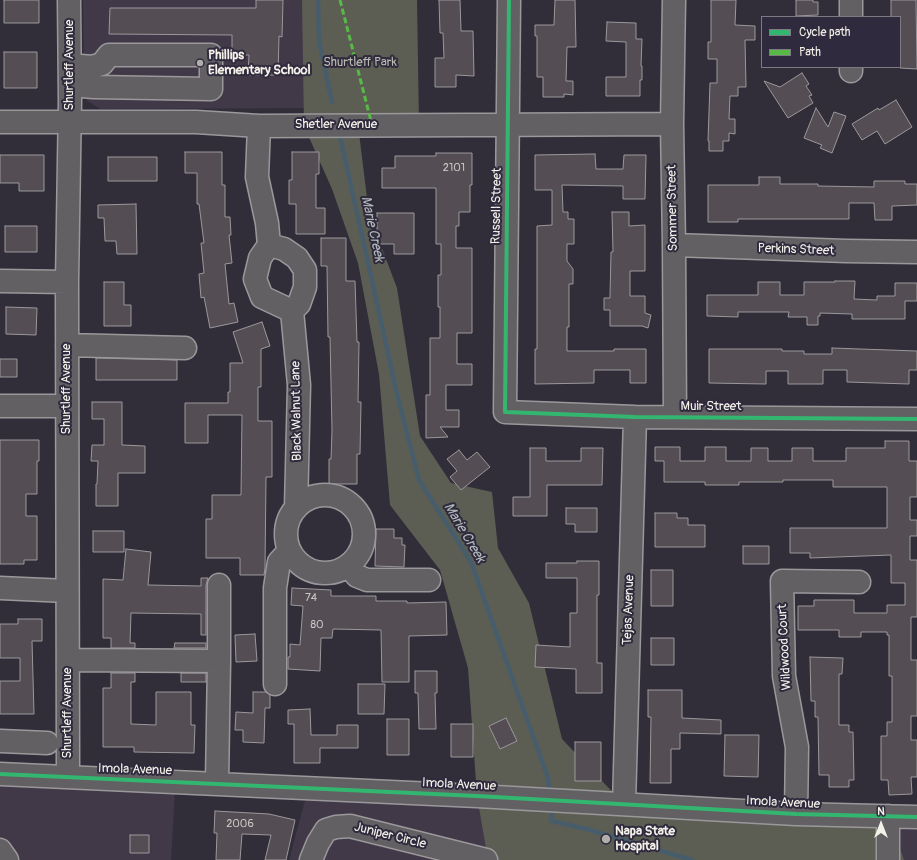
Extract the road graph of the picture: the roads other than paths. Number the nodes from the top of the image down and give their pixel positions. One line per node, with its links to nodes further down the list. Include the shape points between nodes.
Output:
1 (69, 0): 6 (street, Shurtleff Avenue)
2 (509, 0): 11 (street, Russell Street)
3 (674, 0): 12 (street, Sommer Street)
4 (852, 0): 5 (street)
5 (851, 16)
6 (70, 75): 7 (street, via 94,87); 7 (street, via 102,64 109,55 211,55 211,89); 8 (street, Shurtleff Avenue)
7 (195, 89): 10 (street)
8 (70, 121): 9 (street, Shetler Avenue); 10 (street, Shetler Avenue); 18 (street, Shurtleff Avenue)
9 (0, 122)
10 (196, 122): 13 (street, Shetler Avenue)
11 (508, 124): 12 (street, Shetler Avenue); 13 (street, Shetler Avenue); 24 (street, Russell Street)
12 (672, 124): 15 (street, Sommer Street)
13 (259, 126): 14 (street, via 257,177 267,222)
14 (269, 245): 19 (street, via 260,258 256,279 262,297); 19 (street, via 284,249 297,258 305,270 305,287 299,304)
15 (674, 245): 16 (street, Perkins Street); 26 (street, Sommer Street)
16 (917, 252)
17 (0, 281): 18 (street)
18 (67, 282): 20 (street, Shurtleff Avenue)
19 (292, 311): 28 (street, Black Walnut Lane, via 299,385)
20 (67, 345): 21 (street); 23 (street, Shurtleff Avenue)
21 (185, 348)
22 (0, 406): 23 (street)
23 (67, 406): 35 (street, Shurtleff Avenue)
24 (505, 412): 25 (street, Muir Street)
25 (635, 417): 26 (street, Muir Street); 46 (street, Tejas Avenue)
26 (675, 417): 27 (street, Muir Street)
27 (917, 419)
28 (296, 508): 29 (street, via 289,518 286,531); 30 (street, via 306,500 332,496 344,500 354,508 361,519 363,544)
29 (289, 551): 30 (street, via 300,565 312,571 324,574 337,572); 38 (street, via 279,562 275,588)
30 (348, 566): 31 (street, via 357,576 366,580)
31 (429, 580)
32 (859, 582): 47 (street, Wildwood Court, via 782,581 784,676 797,747)
33 (219, 586): 37 (street)
34 (0, 588): 35 (street)
35 (67, 591): 36 (street, Shurtleff Avenue)
36 (68, 660): 37 (street); 44 (street, Shurtleff Avenue)
37 (219, 661): 45 (street)
38 (275, 684)
39 (2, 741): 40 (street)
40 (26, 743): 41 (street); 43 (street)
41 (47, 743)
42 (0, 774): 43 (street, Imola Avenue)
43 (26, 775): 44 (street, Imola Avenue)
44 (68, 777): 45 (street, Imola Avenue)
45 (217, 783): 46 (street, Imola Avenue)
46 (624, 804): 47 (street, Imola Avenue)
47 (796, 814): 48 (street, Imola Avenue)
48 (888, 816): 49 (street, Imola Avenue); 54 (street)
49 (917, 817)
50 (0, 850): 51 (street)
51 (7, 860)
52 (311, 860): 53 (street, Juniper Circle, via 326,830 350,826)
53 (486, 860)
54 (888, 860)

